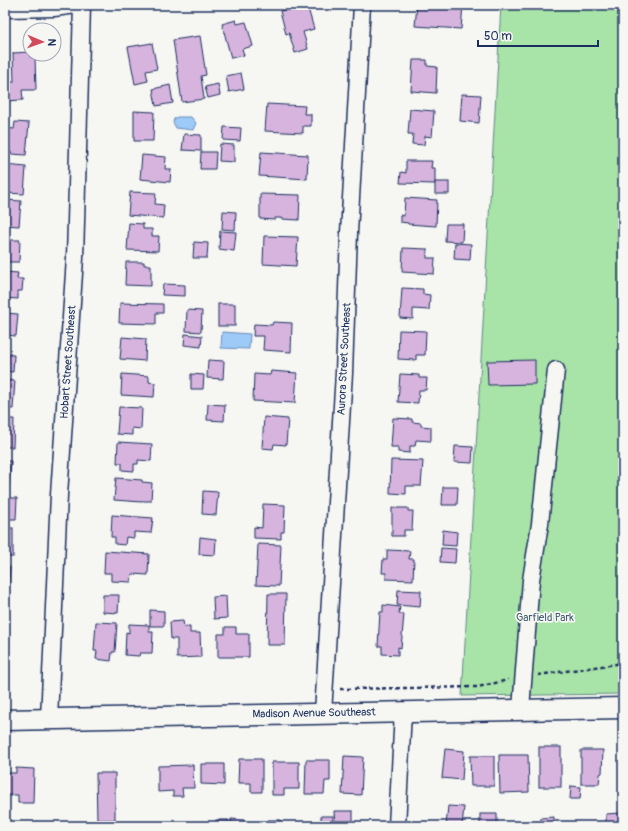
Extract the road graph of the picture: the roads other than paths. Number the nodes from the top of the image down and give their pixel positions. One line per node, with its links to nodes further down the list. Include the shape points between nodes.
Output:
1 (76, 5): 4 (street)
2 (82, 5): 10 (street, Hobart Street Southeast, via 75,258 59,494)
3 (362, 5): 9 (street, Aurora Street Southeast, via 344,373)
4 (5, 9)
5 (556, 370): 7 (street, via 540,524 531,580)
6 (623, 708): 7 (street, Madison Avenue Southeast)
7 (521, 709): 8 (street, Madison Avenue Southeast)
8 (403, 712): 9 (street, Madison Avenue Southeast); 12 (street)
9 (323, 713): 10 (street, Madison Avenue Southeast)
10 (49, 719): 11 (street, Madison Avenue Southeast)
11 (5, 720)
12 (398, 826)

